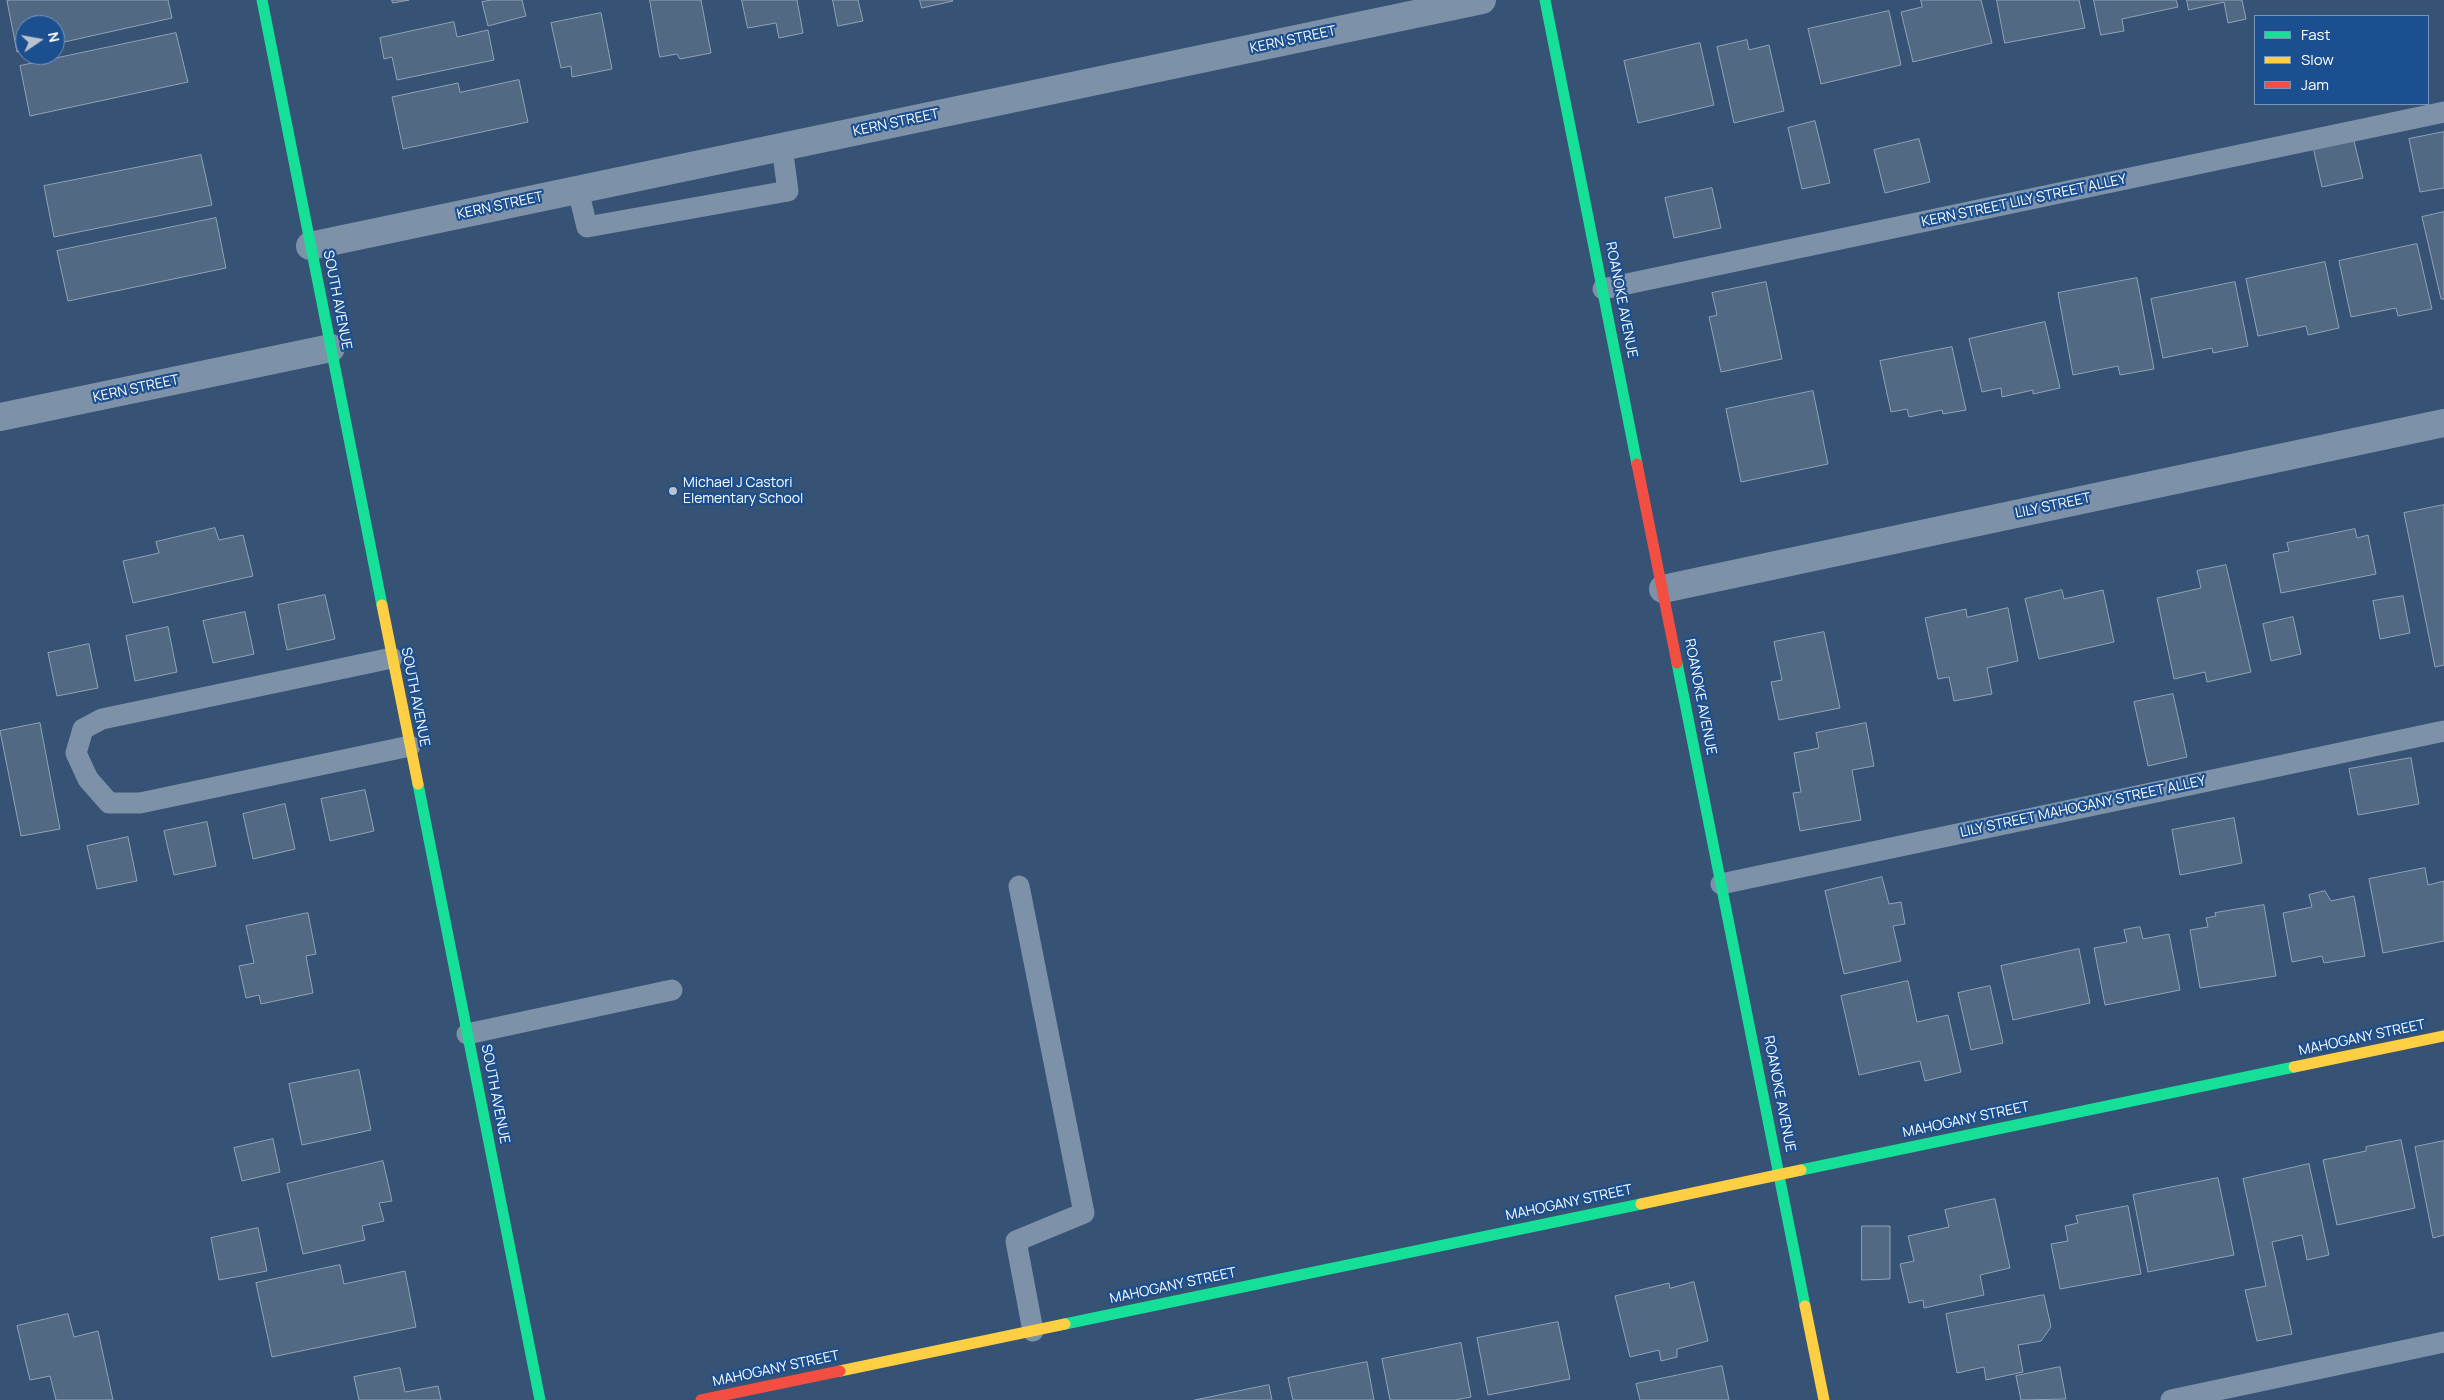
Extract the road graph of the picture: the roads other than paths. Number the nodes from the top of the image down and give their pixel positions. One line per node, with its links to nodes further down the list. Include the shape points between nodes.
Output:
1 (262, 0): 7 (street, SOUTH AVENUE)
2 (1482, 0): 5 (street, KERN STREET)
3 (1545, 0): 8 (street, ROANOKE AVENUE)
4 (2444, 112): 8 (lane, KERN STREET LILY STREET ALLEY)
5 (782, 147): 6 (street, KERN STREET); 6 (lane, via 788,191 587,227)
6 (578, 190): 7 (street, KERN STREET)
7 (310, 246): 9 (street, SOUTH AVENUE)
8 (1604, 289): 12 (street, ROANOKE AVENUE)
9 (331, 348): 10 (street, KERN STREET); 13 (street, SOUTH AVENUE)
10 (0, 417)
11 (2444, 423): 12 (street, LILY STREET)
12 (1663, 589): 16 (street, ROANOKE AVENUE)
13 (392, 658): 15 (street, SOUTH AVENUE); 15 (lane, via 102,719 83,729 76,753 88,780 109,803 140,803)
14 (2444, 731): 16 (lane, LILY STREET MAHOGANY STREET ALLEY)
15 (410, 746): 19 (street, SOUTH AVENUE)
16 (1721, 884): 21 (street, ROANOKE AVENUE)
17 (1019, 886): 22 (lane, via 1084,1213 1016,1241)
18 (672, 990): 19 (lane)
19 (467, 1034): 24 (street, SOUTH AVENUE)
20 (2444, 1036): 21 (street, MAHOGANY STREET)
21 (1780, 1174): 22 (street, MAHOGANY STREET); 26 (street, ROANOKE AVENUE)
22 (1033, 1331): 25 (street, MAHOGANY STREET)
23 (2444, 1342): 27 (lane)
24 (540, 1400)
25 (701, 1400)
26 (1824, 1400)
27 (2171, 1400)

